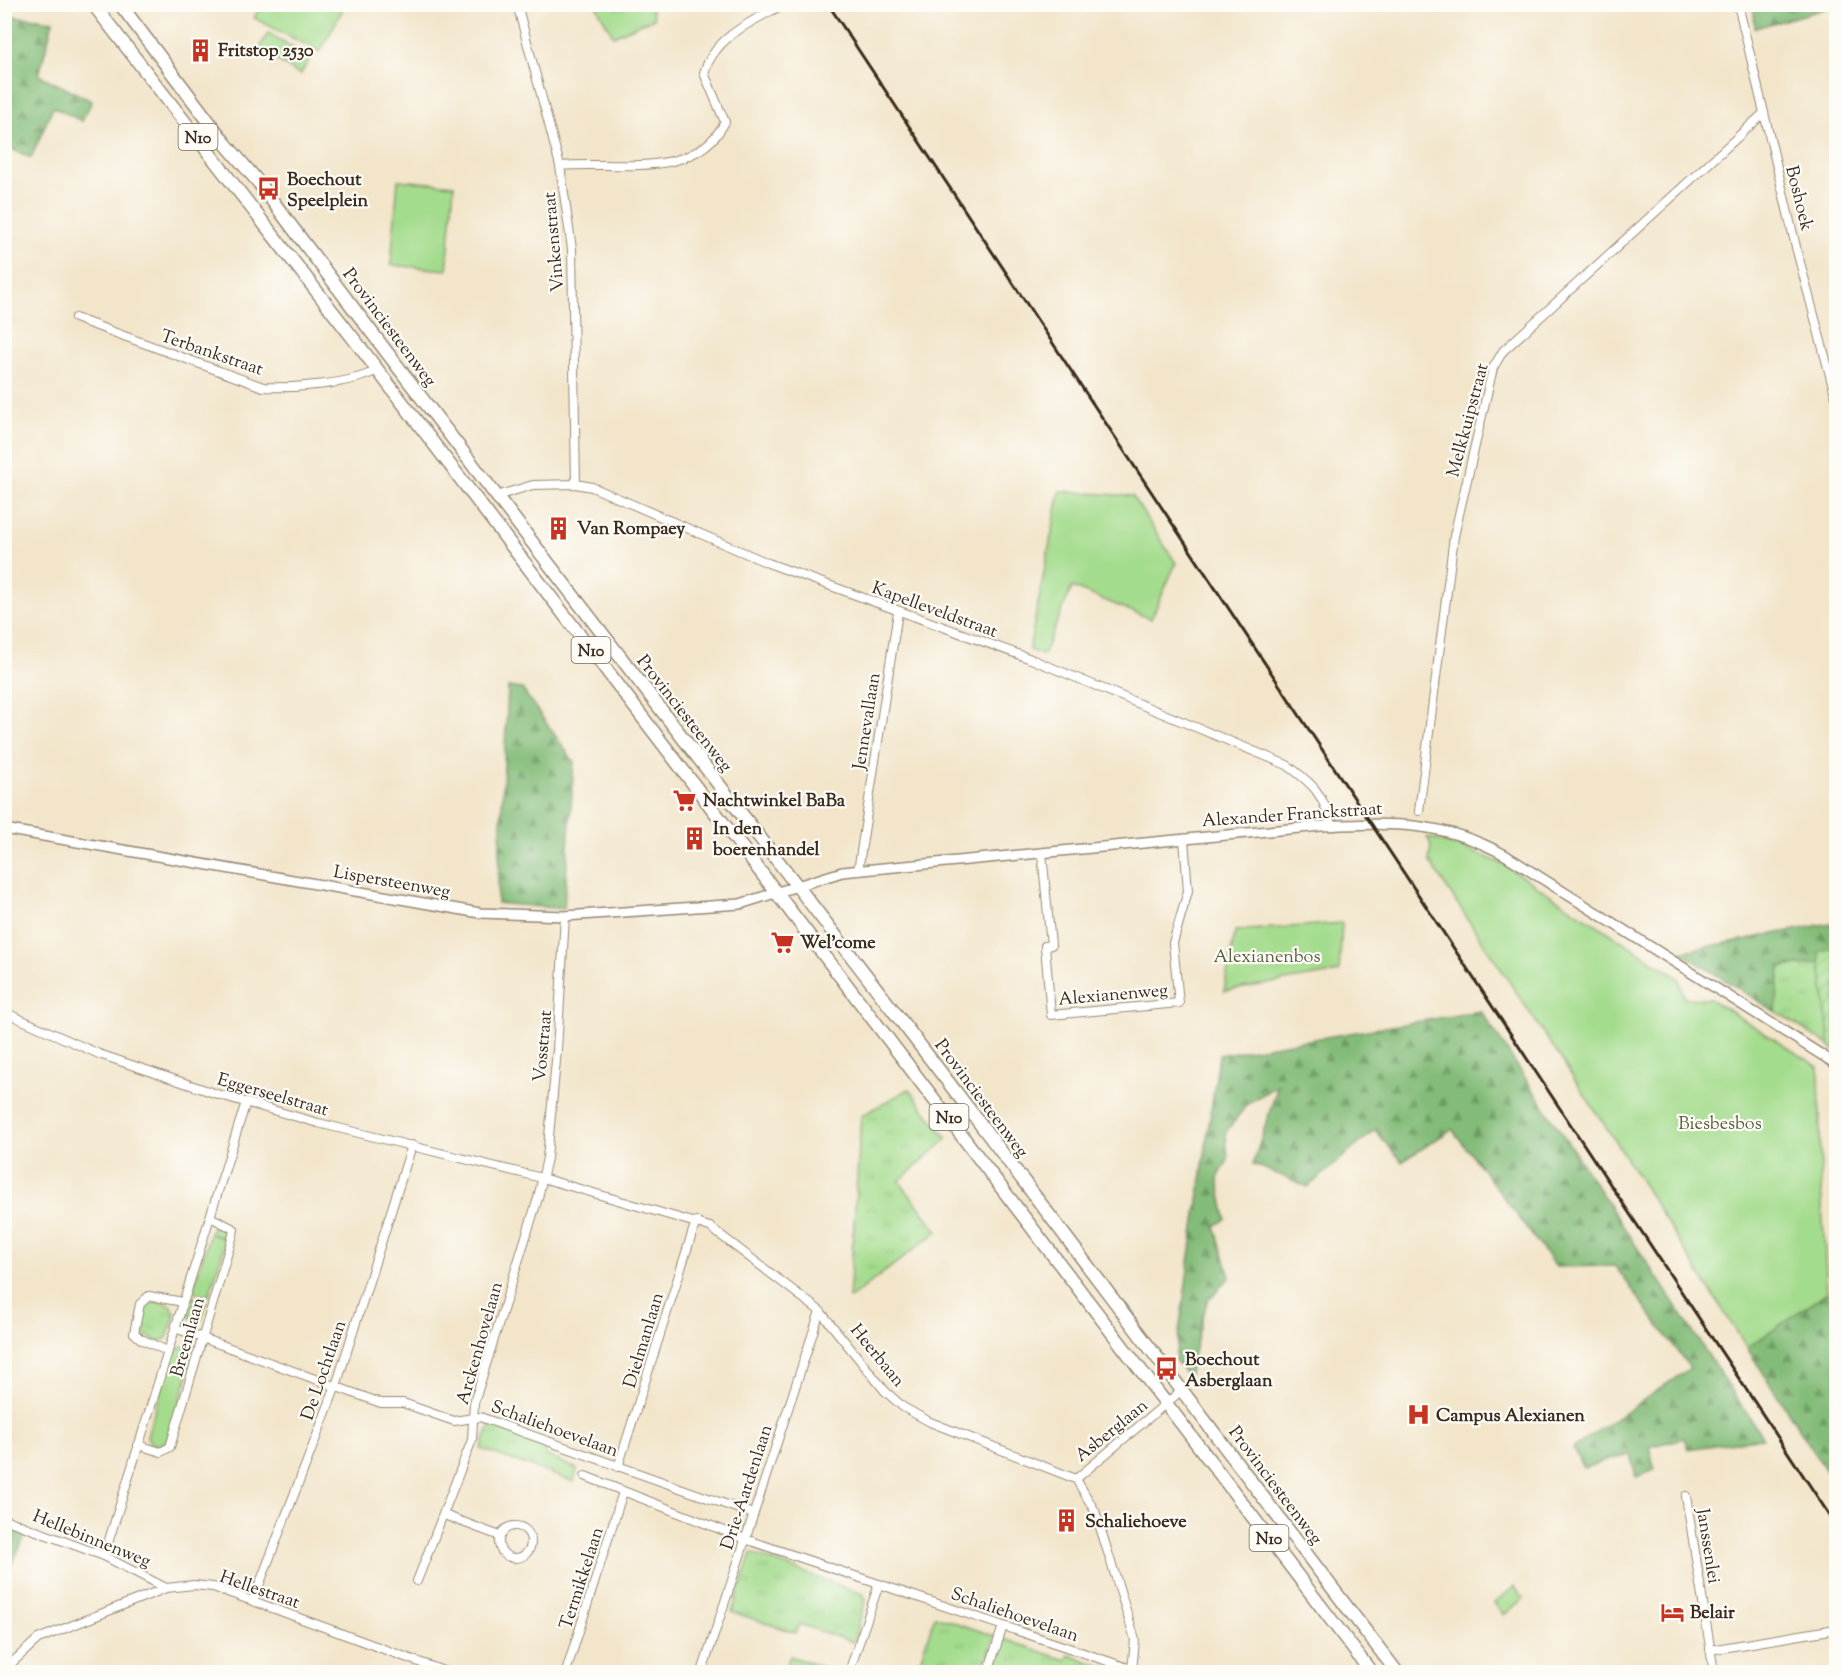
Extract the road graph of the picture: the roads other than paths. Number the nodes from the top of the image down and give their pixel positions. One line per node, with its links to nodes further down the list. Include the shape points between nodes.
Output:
1 (93, 4): 9 (main road, Provinciesteenweg / N10)
2 (120, 4): 8 (main road, Provinciesteenweg / N10)
3 (517, 4): 7 (street, Vinkenstraat)
4 (784, 4): 7 (street, via 737,30 707,63 704,73 725,122 709,144 685,157 654,165)
5 (1738, 4): 6 (street, Boshoek)
6 (1764, 113): 12 (street, Boshoek); 18 (street, Melkkuipstraat, via 1503,351 1494,368 1454,536)
7 (560, 166): 15 (street, Vinkenstraat, via 572,249)
8 (281, 212): 9 (main road, via 267,201 260,202 255,206); 13 (main road, Provinciesteenweg / N10)
9 (258, 218): 11 (main road, Provinciesteenweg / N10)
10 (75, 318): 11 (street, Terbankstraat, via 262,387 363,378)
11 (377, 370): 14 (main road, Provinciesteenweg / N10)
12 (1836, 398)
13 (485, 481): 14 (main road, via 487,489 483,494); 16 (main road, Provinciesteenweg / N10)
14 (462, 482): 25 (main road, Provinciesteenweg / N10)
15 (576, 484): 16 (street, Kapelleveldstraat, via 533,485 503,494); 17 (street, Kapelleveldstraat, via 614,495 768,563)
16 (499, 499): 24 (main road, Provinciesteenweg / N10)
17 (898, 612): 19 (street, Kapelleveldstraat, via 1030,659 1287,765 1313,784 1323,797); 23 (street, Jennevallaan)
18 (1419, 811)
19 (1331, 825): 21 (street, Alexander Franckstraat); 28 (street, Alexander Franckstraat, via 1423,825 1479,841)
20 (4, 830): 26 (street, Lispersteenweg, via 480,913)
21 (1184, 839): 22 (street, Alexander Franckstraat); 22 (street, Alexianenweg, via 1188,891 1173,943 1179,1003 1051,1015 1045,946 1051,945)
22 (1042, 853): 23 (street, Alexander Franckstraat)
23 (858, 871): 24 (street, Alexander Franckstraat)
24 (796, 887): 25 (street, Alexander Franckstraat); 40 (main road, Provinciesteenweg / N10)
25 (776, 893): 26 (street, Lispersteenweg, via 740,904); 41 (main road, Provinciesteenweg / N10)
26 (565, 916): 31 (street, Vosstraat, via 557,1050)
27 (4, 1012): 29 (street, Eggerseelstraat, via 99,1054)
28 (1836, 1064)
29 (246, 1102): 30 (street, Eggerseelstraat); 32 (street, Breemlaan)
30 (412, 1145): 31 (street, Eggerseelstraat); 39 (street, De Lochtlaan)
31 (542, 1178): 33 (street, Heerbaan); 42 (street, Arckenhovelaan, via 474,1403)
32 (210, 1217): 34 (street, Breemlaan); 37 (street, Breemlaan, via 234,1229)
33 (696, 1221): 35 (street, Heerbaan, via 710,1227); 44 (street, Dielmanlaan)
34 (183, 1302): 36 (street, Breemlaan); 38 (street, Breemlaan, via 149,1296 140,1304 134,1333)
35 (820, 1311): 46 (street, Heerbaan, via 885,1391 903,1407 930,1422); 49 (street, Drie-Aardenlaan)
36 (175, 1328): 37 (street, Schaliehoevelaan); 38 (street, Breemlaan)
37 (203, 1338): 39 (street, Schaliehoevelaan); 43 (street, Breemlaan, via 170,1447 161,1452)
38 (167, 1351): 43 (street, Breemlaan)
39 (336, 1386): 42 (street, Schaliehoevelaan, via 381,1403 403,1403 454,1421); 58 (street, De Lochtlaan)
40 (1182, 1390): 41 (street, Asberglaan); 70 (main road, Provinciesteenweg / N10)
41 (1166, 1406): 46 (street, Asberglaan); 69 (main road, Provinciesteenweg / N10)
42 (473, 1418): 44 (street, Schaliehoevelaan, via 480,1417); 50 (street, Arckenhovelaan, via 472,1440)
43 (138, 1445): 54 (street, Breemlaan)
44 (618, 1467): 49 (street, Schaliehoevelaan)
45 (585, 1476): 47 (street, Schaliehoevelaan)
46 (1076, 1479): 63 (street, via 1095,1511 1131,1626)
47 (623, 1492): 53 (street, Schaliehoevelaan); 65 (street, Termikkelaan)
48 (1686, 1496): 61 (street, Janssenlei)
49 (753, 1514): 53 (street, Drie-Aardenlaan)
50 (444, 1515): 52 (street); 55 (street, Arckenhovelaan)
51 (4, 1519): 54 (street, Hellebinnenweg)
52 (500, 1536): 52 (street, via 500,1549 510,1558 522,1556 530,1548 530,1535 521,1527 509,1527)
53 (745, 1539): 56 (street, Schaliehoevelaan); 66 (street, Drie-Aardenlaan)
54 (104, 1556): 57 (street, Hellebinnenweg)
55 (417, 1581)
56 (879, 1584): 59 (street, Schaliehoevelaan); 67 (street)
57 (166, 1588): 58 (street, Hellestraat, via 213,1587); 62 (street, Hellestraat, via 38,1639)
58 (253, 1601): 64 (street, Hellestraat)
59 (1003, 1626): 63 (street, Schaliehoevelaan); 68 (street)
60 (1836, 1629): 61 (street)
61 (1710, 1650): 71 (street, Janssenlei)
62 (4, 1670)
63 (1136, 1671)
64 (446, 1672)
65 (566, 1672)
66 (702, 1672)
67 (849, 1672)
68 (988, 1672)
69 (1371, 1672)
70 (1397, 1672)
71 (1714, 1672)

